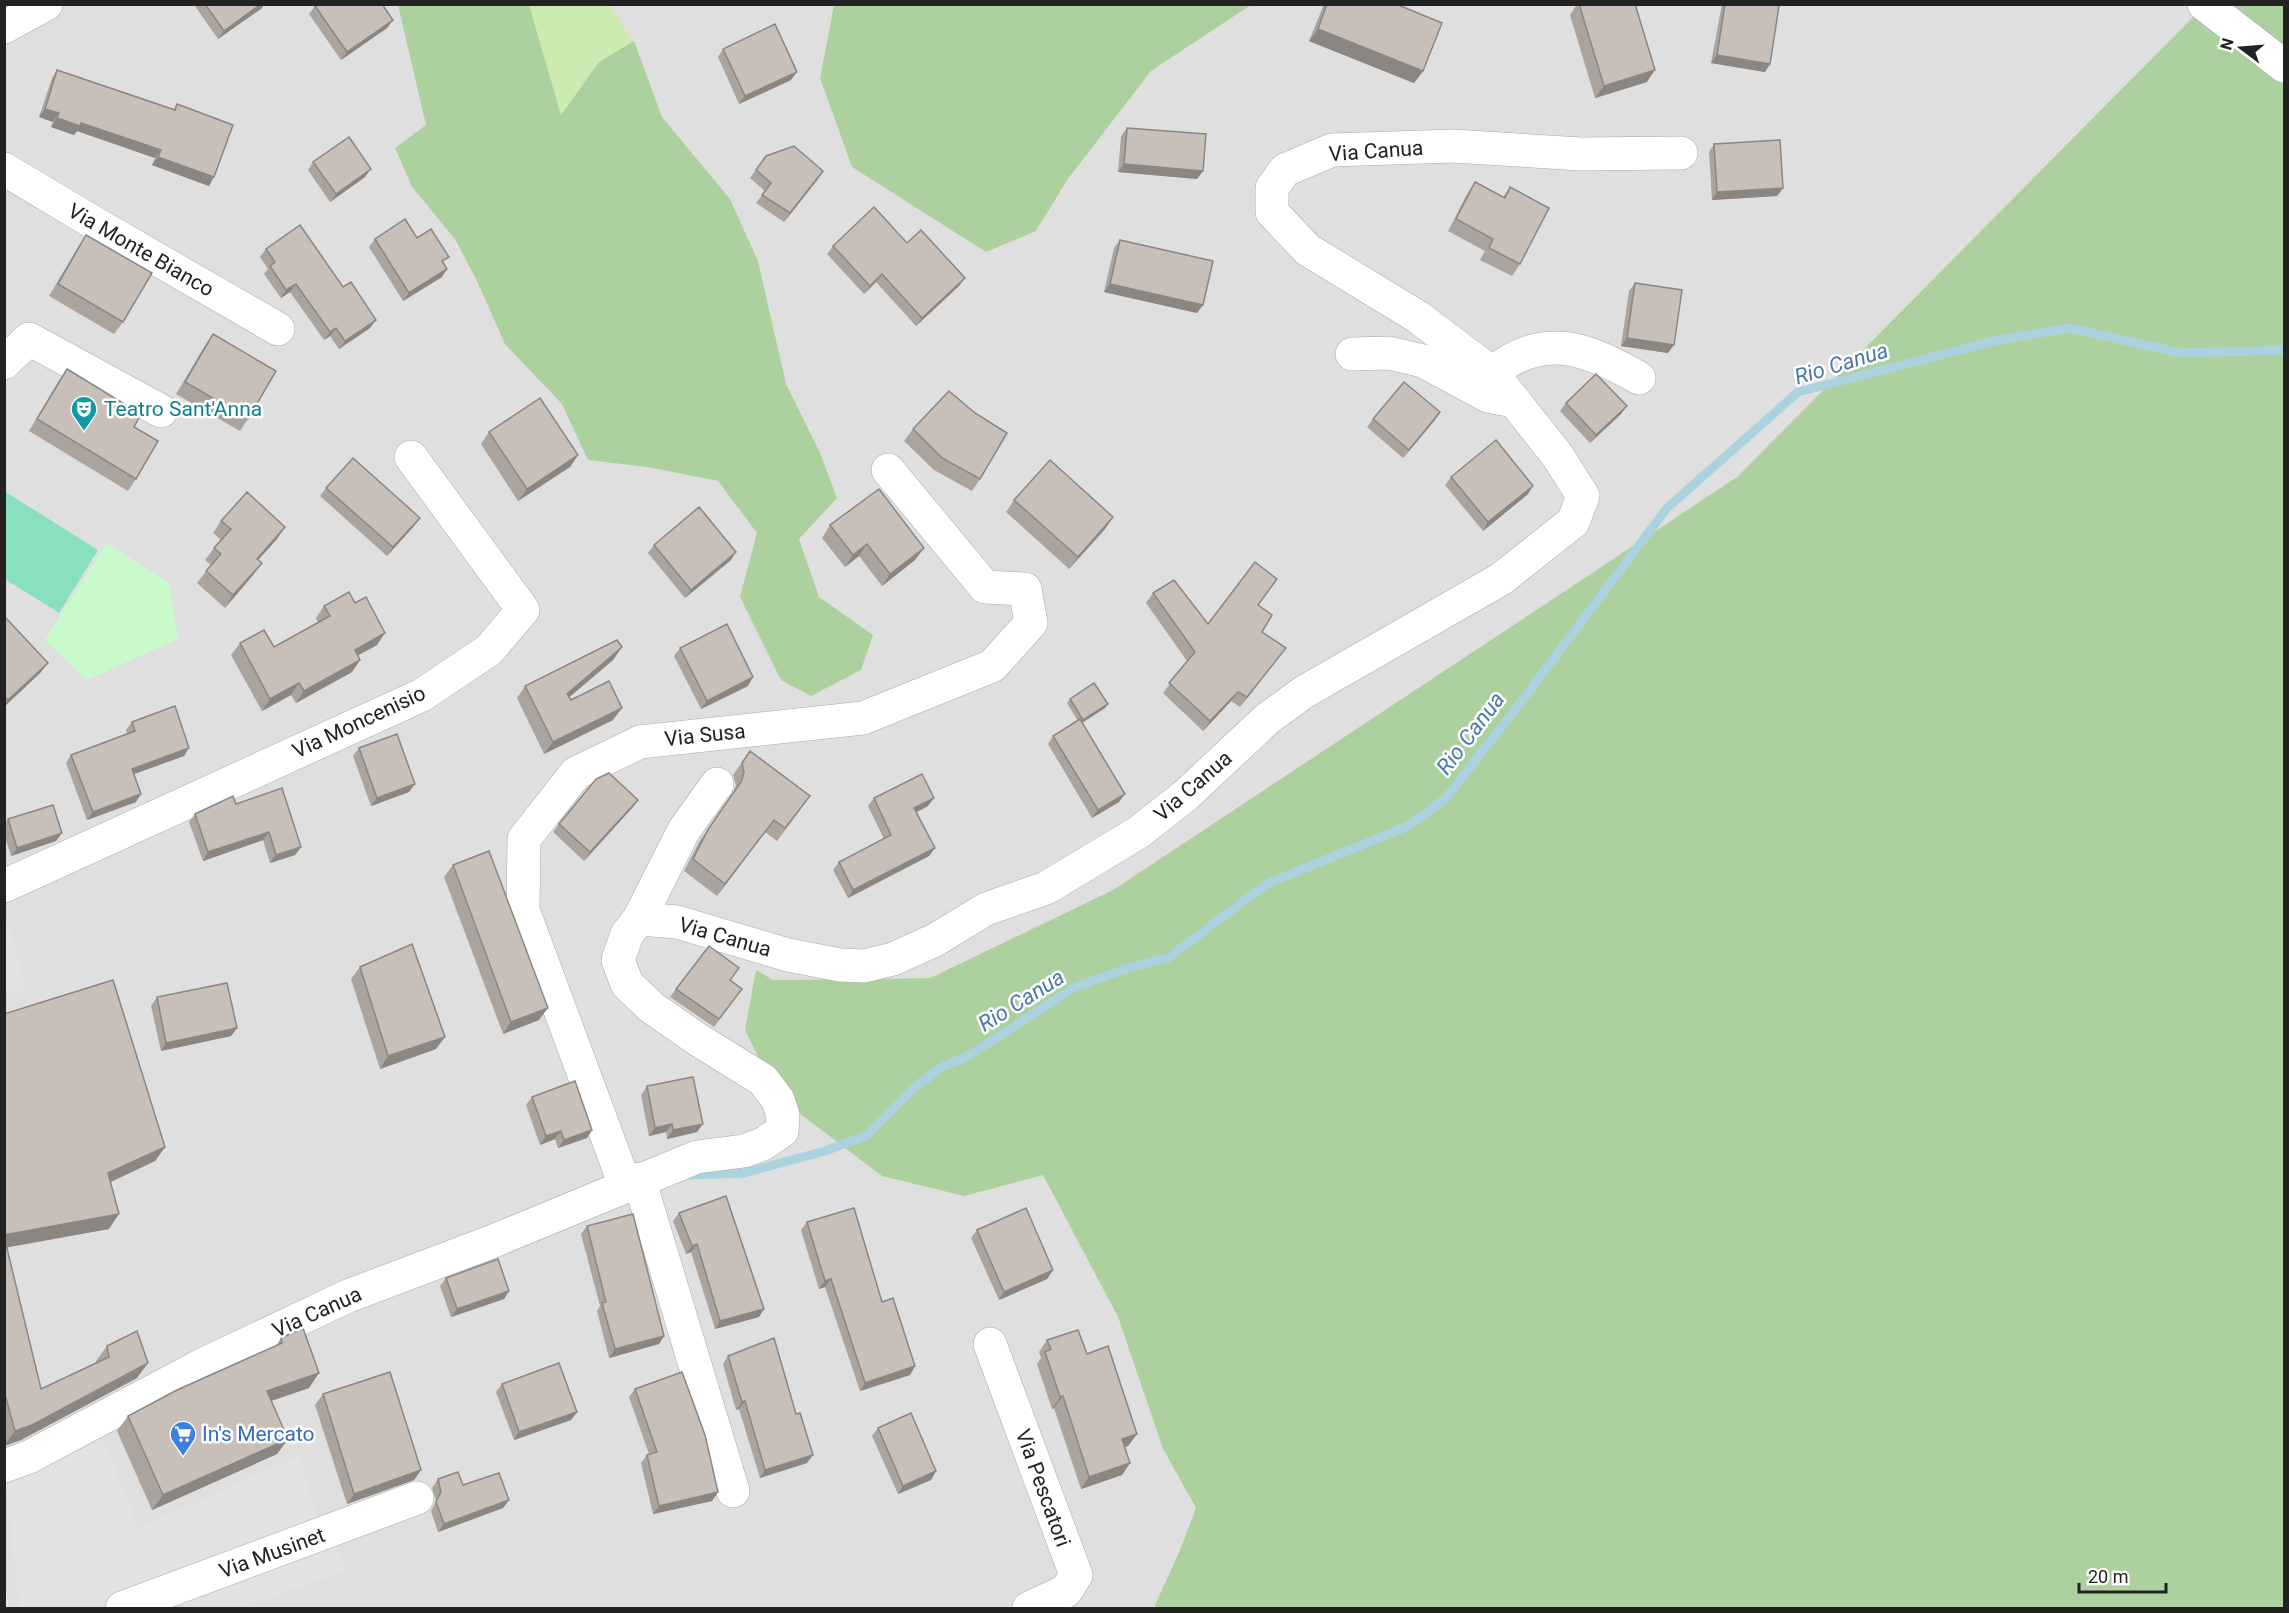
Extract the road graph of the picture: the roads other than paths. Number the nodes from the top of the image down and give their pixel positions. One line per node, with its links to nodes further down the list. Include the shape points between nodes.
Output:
1 (46, 4): 3 (street)
2 (2204, 4): 4 (street)
3 (4, 27)
4 (2284, 66)
5 (1681, 153): 10 (street, Via Canua, via 1581,154 1453,146 1332,150 1285,170 1272,188 1272,212 1308,250 1418,318)
6 (4, 169): 7 (street, Via Monte Bianco)
7 (278, 329)
8 (1352, 354): 12 (street, via 1389,353 1423,362 1488,396)
9 (4, 363): 13 (street, via 29,339)
10 (1492, 373): 11 (street, via 1507,360 1551,346 1578,351); 12 (street, Via Canua)
11 (1639, 378)
12 (1514, 401): 18 (street, Via Canua, via 1557,455 1583,496 1573,522 1501,579 1304,692 1267,718 1186,795 1139,832 1046,888 986,909 935,940 893,959 864,966 788,955 677,922)
13 (161, 411)
14 (411, 457): 17 (street, Via Moncenisio, via 522,610 489,650 422,695)
15 (888, 470): 19 (street, Via Susa, via 985,587 1025,589 1031,623 992,666 863,718 640,742 576,773 524,839 523,910)
16 (717, 784): 18 (street, Via Canua, via 684,830)
17 (4, 886)
18 (639, 919): 19 (street, Via Canua, via 627,934 618,960 627,984 651,1007 763,1080 778,1100 783,1115 782,1131 763,1144 744,1151 697,1157)
19 (632, 1182): 21 (street, Via Canua, via 491,1242 348,1296 202,1365 29,1457); 22 (street)
20 (990, 1344): 25 (street, Via Pescatori, via 1076,1575 1066,1591)
21 (4, 1466)
22 (733, 1491)
23 (417, 1498): 24 (street, Via Musinet)
24 (124, 1608)
25 (1029, 1608)

